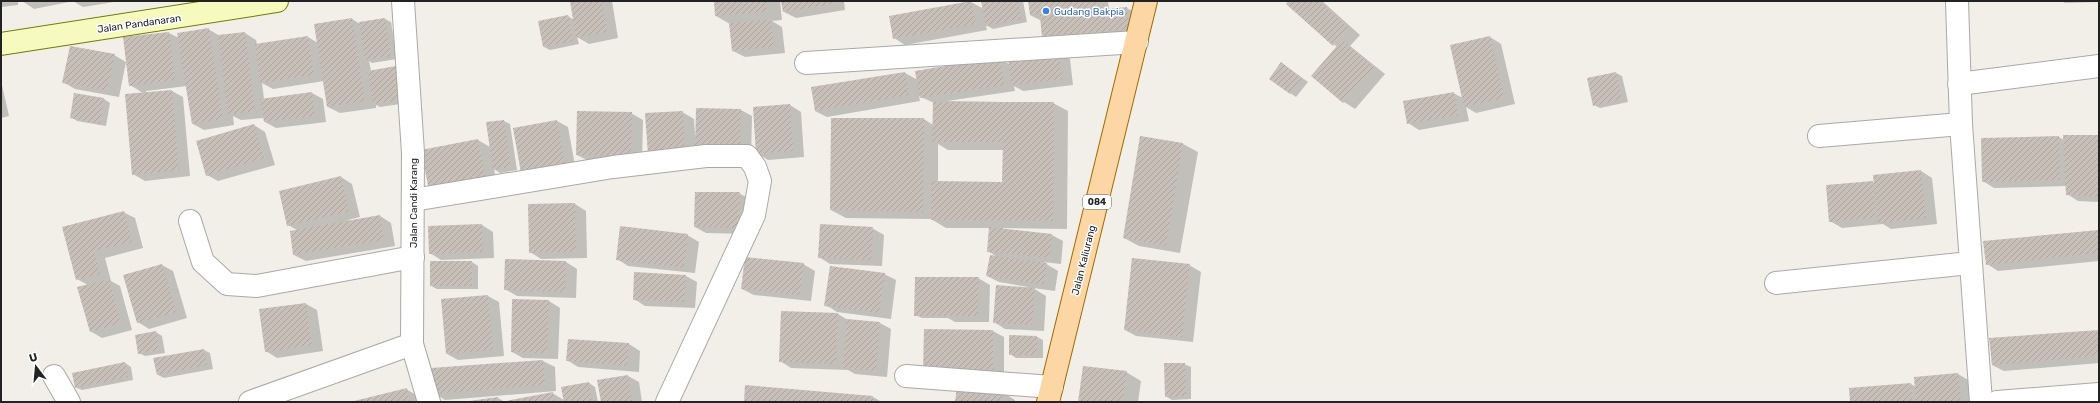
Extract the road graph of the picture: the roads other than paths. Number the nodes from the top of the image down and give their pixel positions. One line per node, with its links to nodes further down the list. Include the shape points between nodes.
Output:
1 (277, 1): 5 (main road, Jalan Pandanaran)
2 (402, 1): 13 (street, Jalan Candi Karang, via 413,153)
3 (1146, 1): 6 (main road, Jalan Kaliurang / 084)
4 (1957, 1): 10 (street)
5 (194, 8): 7 (main road, Jalan Pandanaran)
6 (1137, 42): 8 (street); 22 (main road, Jalan Kaliurang / 084)
7 (1, 44)
8 (806, 62)
9 (2099, 66): 10 (street)
10 (1959, 84): 11 (street)
11 (1961, 124): 12 (street); 16 (street)
12 (1820, 136)
13 (413, 200): 15 (street, Jalan Candi Karang); 26 (street, via 614,167 706,156 747,156 755,167 760,181 754,214)
14 (190, 221): 15 (street, via 203,262 227,284 257,286)
15 (413, 257): 18 (street, Jalan Candi Karang)
16 (1970, 263): 17 (street); 27 (street)
17 (1776, 283)
18 (412, 344): 24 (street); 25 (street, Jalan Candi Karang)
19 (54, 376): 23 (street)
20 (906, 376): 22 (street)
21 (2099, 394): 28 (street)
22 (1050, 395)
23 (69, 402)
24 (250, 402)
25 (429, 402)
26 (667, 402)
27 (1980, 402)
28 (1997, 402)

